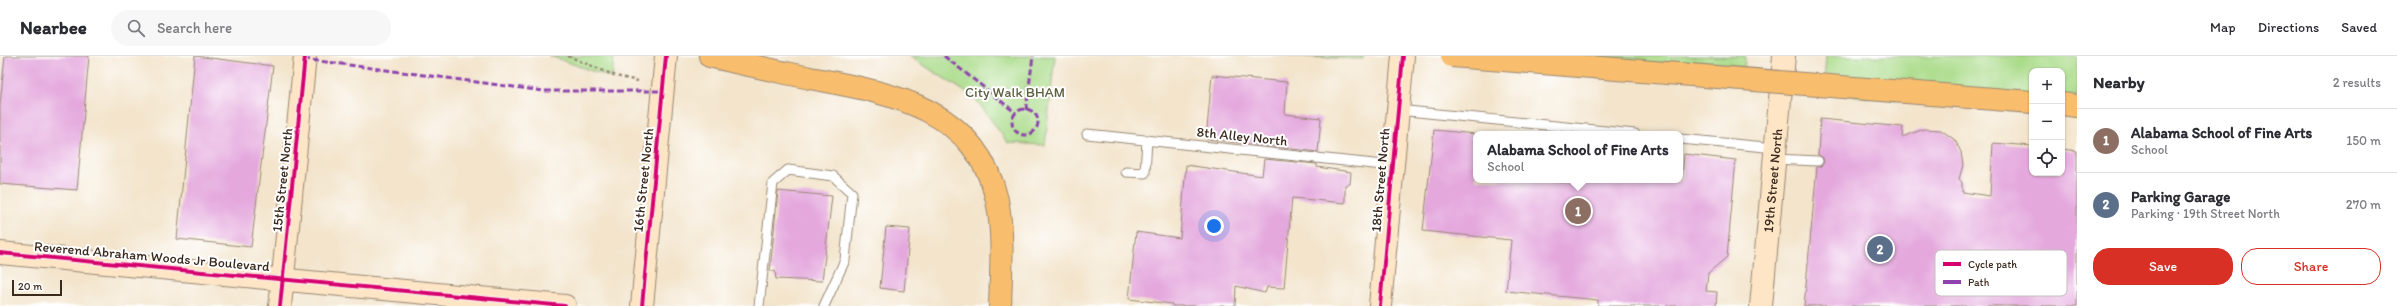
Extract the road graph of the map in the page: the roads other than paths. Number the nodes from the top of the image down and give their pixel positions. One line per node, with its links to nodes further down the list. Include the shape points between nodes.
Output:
1 (305, 56): 20 (main road, 15th Street North)
2 (666, 56): 23 (main road, 16th Street North)
3 (712, 56): 26 (highway, via 869,89 924,107 951,124 975,149 989,176 997,200 1001,227)
4 (1403, 56): 10 (main road, 18th Street North)
5 (1452, 56): 7 (highway, bridge)
6 (1784, 56): 15 (main road, 19th Street North)
7 (2029, 102)
8 (2065, 104): 9 (highway)
9 (2077, 106)
10 (1398, 110): 11 (lane); 17 (main road, 18th Street North)
11 (1605, 131)
12 (1087, 134): 14 (lane, 8th Alley North)
13 (1683, 139): 15 (lane)
14 (1147, 140): 17 (lane, 8th Alley North); 18 (lane, via 1145,173)
15 (1775, 154): 16 (lane); 28 (main road, 19th Street North)
16 (1818, 161)
17 (1393, 166): 27 (main road, 18th Street North)
18 (1126, 172)
19 (0, 253): 20 (main road, Reverend Abraham Woods Jr Boulevard)
20 (283, 280): 21 (main road, 15th Street North); 22 (main road, Reverend Abraham Woods Jr Boulevard)
21 (280, 306)
22 (566, 306)
23 (642, 306)
24 (759, 306): 25 (lane, via 773,183 788,170 833,176 852,193 845,260)
25 (824, 306)
26 (1000, 306)
27 (1380, 306)
28 (1761, 306)

